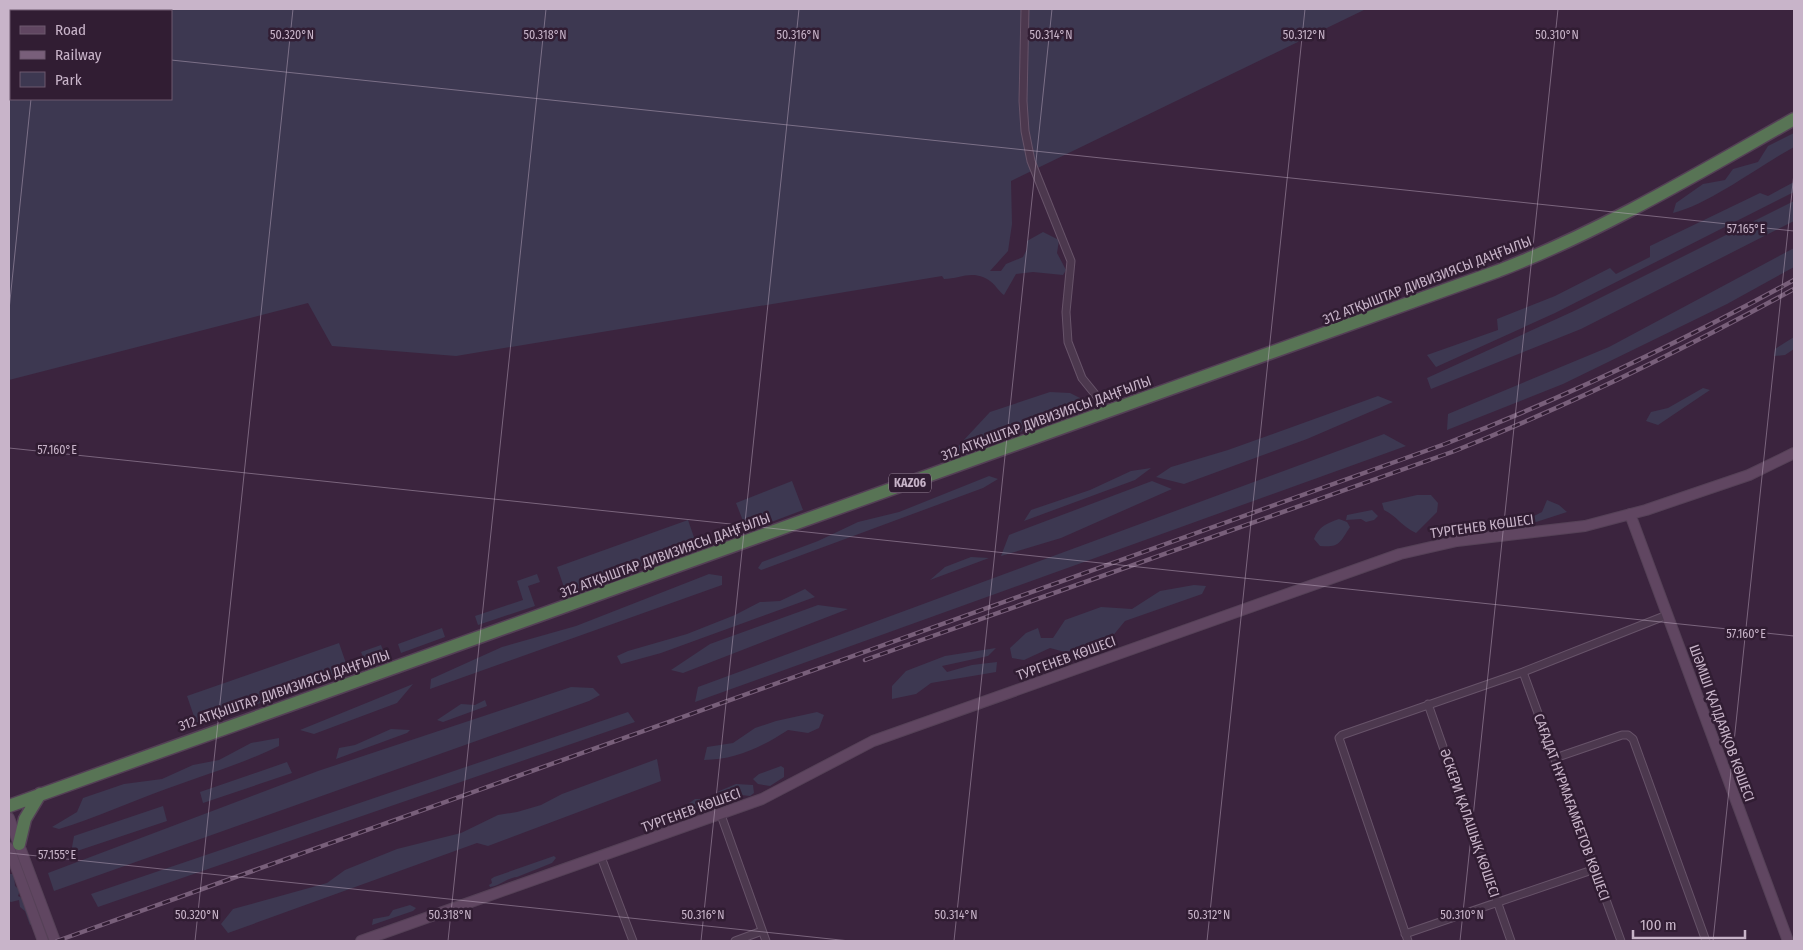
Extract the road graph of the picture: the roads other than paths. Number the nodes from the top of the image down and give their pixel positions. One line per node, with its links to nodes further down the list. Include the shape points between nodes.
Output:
1 (1025, 9): 3 (street, via 1025,131 1031,161 1071,261 1066,312 1068,342 1082,378)
2 (1794, 120): 3 (highway, 312 АТҚЫШТАР ДИВИЗИЯСЫ ДАҢҒЫЛЫ / KАZ06, via 1648,202 1514,265)
3 (1106, 412): 10 (highway, 312 АТҚЫШТАР ДИВИЗИЯСЫ ДАҢҒЫЛЫ / KАZ06)
4 (1794, 453): 5 (main road, ТУРГЕНЕВ КӨШЕСІ, via 1749,474)
5 (1630, 514): 6 (main road, ШӘМШІ ҚАЛДАЯҚОВ КӨШЕСІ); 12 (main road, ТУРГЕНЕВ КӨШЕСІ, via 1585,526 1457,540 1400,554 873,741 762,799)
6 (1667, 615): 7 (street); 29 (main road, ШӘМШІ ҚАЛДАЯҚОВ КӨШЕСІ)
7 (1523, 672): 8 (street); 9 (street, САҒАДАТ НҰРМАҒАМБЕТОВ КӨШЕСІ)
8 (1428, 704): 17 (street, ӘСКЕРИ ҚАЛАШЫҚ КӨШЕСІ); 19 (street, via 1339,738)
9 (1555, 758): 16 (street, САҒАДАТ НҰРМАҒАМБЕТОВ КӨШЕСІ); 28 (street, via 1622,735 1633,739)
10 (40, 794): 11 (highway, 312 АТҚЫШТАР ДИВИЗИЯСЫ ДАҢҒЫЛЫ / KАZ06); 14 (highway)
11 (9, 806)
12 (721, 814): 15 (main road, ТУРГЕНЕВ КӨШЕСІ); 18 (street)
13 (9, 818): 14 (main road)
14 (14, 846): 20 (main road); 21 (main road)
15 (601, 857): 22 (main road, ТУРГЕНЕВ КӨШЕСІ); 23 (street)
16 (1595, 868): 17 (street); 27 (street, САҒАДАТ НҰРМАҒАМБЕТОВ КӨШЕСІ)
17 (1498, 903): 19 (street); 26 (street, ӘСКЕРИ ҚАЛАШЫҚ КӨШЕСІ)
18 (762, 931): 24 (street); 25 (street)
19 (1406, 938)
20 (43, 941)
21 (55, 941)
22 (362, 941)
23 (632, 941)
24 (735, 941)
25 (766, 941)
26 (1512, 941)
27 (1621, 941)
28 (1706, 941)
29 (1788, 941)

